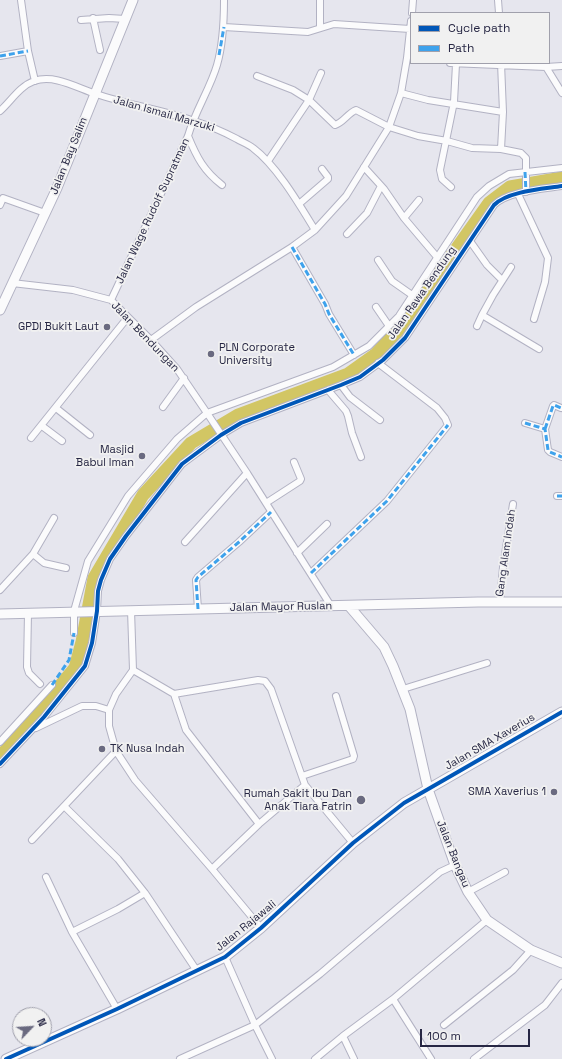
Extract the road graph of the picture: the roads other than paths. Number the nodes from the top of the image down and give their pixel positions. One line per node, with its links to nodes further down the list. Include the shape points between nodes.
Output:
1 (21, 0): 16 (street)
2 (133, 0): 10 (street, Jalan Bay Salim)
3 (224, 0): 12 (street, Jalan Wage Rudolf Supratman)
4 (320, 0): 13 (street)
5 (413, 0): 7 (street)
6 (498, 0): 8 (street)
7 (412, 12)
8 (499, 12)
9 (93, 18): 10 (street); 11 (street); 15 (street)
10 (125, 19): 28 (street, Jalan Bay Salim)
11 (82, 20)
12 (224, 27): 13 (street, via 308,32); 33 (street, Jalan Wage Rudolf Supratman, via 217,64)
13 (320, 28): 14 (street, via 334,24)
14 (410, 29): 18 (street)
15 (100, 50)
16 (28, 51): 17 (street); 25 (street)
17 (0, 56)
18 (409, 58): 26 (street)
19 (453, 64): 30 (street)
20 (502, 64): 22 (street); 32 (street)
21 (562, 66): 22 (street)
22 (546, 67): 27 (street)
23 (321, 72): 29 (street)
24 (257, 76): 29 (street, via 293,90)
25 (35, 81): 28 (street, Jalan Ismail Marzuki, via 61,81); 31 (street, via 24,87)
26 (401, 93): 30 (street); 34 (street)
27 (562, 93)
28 (95, 94): 33 (street, Jalan Ismail Marzuki); 52 (street, Jalan Bay Salim)
29 (309, 100): 34 (street, via 335,125 356,110); 38 (street)
30 (453, 104): 32 (street); 36 (street)
31 (0, 111)
32 (503, 112): 37 (street)
33 (193, 120): 35 (street, Jalan Wage Rudolf Supratman); 38 (street, Jalan Ismail Marzuki, via 234,137 252,147)
34 (389, 127): 36 (street); 39 (street)
35 (188, 136): 43 (street, via 203,166); 64 (street, Jalan Wage Rudolf Supratman)
36 (447, 141): 37 (street, via 472,148); 46 (street, via 440,173 442,179)
37 (501, 149): 42 (street, via 524,154)
38 (268, 161): 50 (street, Jalan Ismail Marzuki)
39 (364, 167): 44 (street); 54 (street, via 346,196)
40 (562, 168): 42 (street)
41 (322, 169): 50 (street, via 328,179)
42 (526, 174): 47 (street); 58 (street, via 509,174 477,197)
43 (222, 185)
44 (381, 186): 53 (street); 55 (street, via 367,213)
45 (562, 186): 47 (street, Jalan Rawa Bendung)
46 (451, 187)
47 (526, 190): 48 (street, Jalan Rawa Bendung)
48 (518, 194): 56 (street, Jalan Rawa Bendung, via 499,200); 69 (street, via 547,255 545,282)
49 (419, 200): 53 (street)
50 (299, 204): 54 (street, Jalan Ismail Marzuki)
51 (0, 205): 52 (street, via 3,198)
52 (45, 213): 62 (street, Jalan Bay Salim)
53 (404, 218): 58 (street)
54 (315, 230): 57 (street)
55 (347, 234)
56 (470, 241): 61 (street, via 487,265); 75 (street, Jalan Rawa Bendung, via 405,338)
57 (292, 247): 72 (street, via 196,307); 74 (street, via 325,304 328,314)
58 (437, 257): 63 (street)
59 (378, 260): 63 (street, via 392,281)
60 (511, 267): 61 (street)
61 (502, 280): 67 (street)
62 (12, 283): 64 (street, Jalan Bendungan, via 73,290); 66 (street, Jalan Bay Salim)
63 (412, 295): 70 (street, via 399,316)
64 (111, 300): 68 (street, Jalan Bendungan)
65 (376, 307): 70 (street)
66 (0, 310)
67 (482, 315): 71 (street); 73 (street)
68 (128, 317): 72 (street, Jalan Bendungan); 80 (street)
69 (534, 319)
70 (389, 326): 74 (street, via 369,346)
71 (477, 326)
72 (151, 340): 76 (street, Jalan Bendungan)
73 (539, 349)
74 (354, 355): 82 (street, via 333,367)
75 (378, 363): 77 (street, Jalan Rawa Bendung, via 360,377); 104 (street, via 437,408 448,425 387,501)
76 (184, 378): 79 (street); 82 (street, Jalan Bendungan)
77 (341, 385): 78 (street, Jalan Rawa Bendung); 83 (street, via 350,397)
78 (328, 390): 87 (street, Jalan Rawa Bendung); 91 (street, via 346,411)
79 (163, 407)
80 (56, 408): 85 (street); 88 (street)
81 (561, 408): 86 (street, via 553,405)
82 (209, 415): 87 (street, Jalan Bendungan); 112 (street, via 177,439 128,496 88,561)
83 (380, 420)
84 (525, 423): 86 (street)
85 (42, 426): 89 (street); 90 (street)
86 (545, 429): 92 (street, via 548,450)
87 (219, 433): 94 (street); 113 (street, Jalan Rawa Bendung, via 182,464 110,559 98,591)
88 (90, 435)
89 (31, 438)
90 (62, 441)
91 (362, 457)
92 (562, 457)
93 (294, 462): 95 (street, via 300,481)
94 (247, 472): 95 (street); 100 (street)
95 (266, 503): 97 (street)
96 (513, 504): 106 (street, Gang Alam Indah)
97 (271, 512): 101 (street); 110 (street, via 198,577)
98 (54, 518): 102 (street)
99 (327, 524): 101 (street)
100 (185, 542)
101 (297, 553): 104 (street)
102 (33, 554): 103 (street, via 44,563); 105 (street)
103 (66, 568)
104 (311, 573): 108 (street)
105 (0, 590)
106 (500, 602): 107 (street, Jalan Mayor Ruslan); 109 (street, Jalan Mayor Ruslan)
107 (562, 602)
108 (330, 606): 109 (street, Jalan Mayor Ruslan); 110 (street, Jalan Mayor Ruslan)
109 (349, 606): 121 (street, Jalan Bangau, via 384,647)
110 (198, 609): 111 (street, Jalan Mayor Ruslan)
111 (131, 610): 113 (street, Jalan Mayor Ruslan); 118 (street)
112 (75, 611): 113 (street, Jalan Mayor Ruslan); 114 (street, Jalan Mayor Ruslan); 116 (street)
113 (96, 611): 126 (street, Jalan Rawa Bendung, via 92,643 85,666)
114 (28, 613): 115 (street, Jalan Mayor Ruslan); 119 (street, via 27,668)
115 (0, 614)
116 (74, 633)
117 (487, 663): 121 (street)
118 (133, 670): 122 (street); 124 (street, via 116,694)
119 (40, 684)
120 (52, 685): 127 (street)
121 (403, 690): 132 (street, Jalan Bangau)
122 (174, 694): 130 (street, via 265,681 271,689); 135 (street, via 186,730)
123 (336, 696): 130 (street, via 353,759)
124 (109, 710): 126 (street, via 96,706 82,706); 128 (street, via 109,726)
125 (562, 712): 132 (street, Jalan SMA Xaverius)
126 (32, 730): 129 (street, Jalan Rawa Bendung)
127 (0, 742)
128 (116, 751): 133 (street); 139 (street, via 135,780)
129 (0, 764)
130 (302, 776): 131 (street)
131 (305, 785): 135 (street); 137 (street)
132 (429, 790): 134 (street, Jalan SMA Xaverius, via 407,807); 138 (street, Jalan Bangau)
133 (64, 806): 136 (street); 143 (street, via 118,859)
134 (393, 813): 137 (street, Jalan Rajawali)
135 (259, 824): 139 (street)
136 (32, 840)
137 (353, 843): 145 (street, Jalan Rajawali)
138 (455, 866): 142 (street, Jalan Bangau); 154 (street, via 440,872 320,974)
139 (212, 869): 145 (street)
140 (505, 872): 142 (street)
141 (46, 877): 146 (street)
142 (468, 892): 144 (street, Jalan Bangau)
143 (145, 893): 146 (street); 150 (street)
144 (487, 920): 147 (street, Jalan Bangau); 152 (street)
145 (261, 928): 148 (street, Jalan Rajawali)
146 (72, 932): 153 (street)
147 (531, 950): 149 (street, Jalan Bangau); 155 (street, via 512,970)
148 (225, 957): 150 (street, Jalan Rajawali); 154 (street)
149 (562, 963)
150 (197, 971): 153 (street, Jalan Rajawali)
151 (562, 983): 163 (street, via 545,1005)
152 (393, 999): 156 (street); 162 (street)
153 (117, 1009): 157 (street, Jalan Rajawali)
154 (255, 1025): 158 (street); 159 (street)
155 (444, 1025)
156 (343, 1036): 160 (street); 161 (street)
157 (6, 1059)
158 (180, 1059)
159 (272, 1059)
160 (315, 1059)
161 (354, 1059)
162 (431, 1059)
163 (474, 1059)

